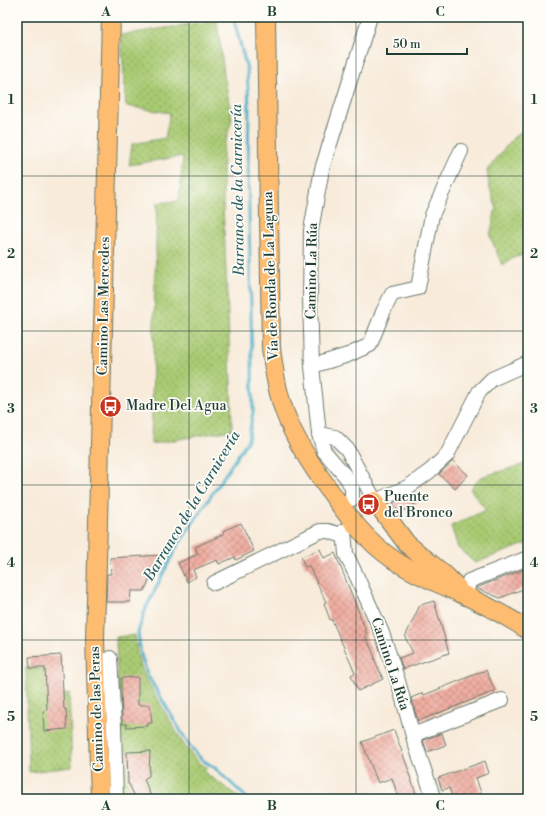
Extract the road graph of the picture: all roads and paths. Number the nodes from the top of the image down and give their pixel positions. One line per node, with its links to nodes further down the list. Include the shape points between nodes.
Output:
1 (110, 17): 13 (main road, Camino Las Mercedes)
2 (266, 17): 12 (main road, Vía de Ronda de La Laguna, via 271,348 275,379 284,412 306,458 346,514 369,540 394,560)
3 (370, 17): 6 (street, Camino La Rúa, via 322,169 311,230)
4 (461, 151): 6 (street, via 432,215 418,288 392,294 370,345)
5 (528, 363): 9 (street, via 492,379 479,392 447,455 430,471 408,487)
6 (312, 366): 7 (street, Camino La Rúa)
7 (319, 434): 8 (street, Camino La Rúa, via 324,451 348,478 352,488); 9 (street, via 335,437 347,449)
8 (352, 499)
9 (375, 501): 12 (main road, via 407,544)
10 (528, 558): 12 (street, via 469,581)
11 (214, 583): 17 (street, Camino La Rúa, via 320,531 344,534 346,554 382,633)
12 (466, 596): 14 (main road, Vía de Ronda de La Laguna)
13 (96, 620): 18 (main road, Camino de las Peras)
14 (528, 630)
15 (110, 658): 19 (street)
16 (502, 700): 17 (street)
17 (413, 735): 20 (street, Camino La Rúa)
18 (100, 799)
19 (116, 799)
20 (434, 799)

